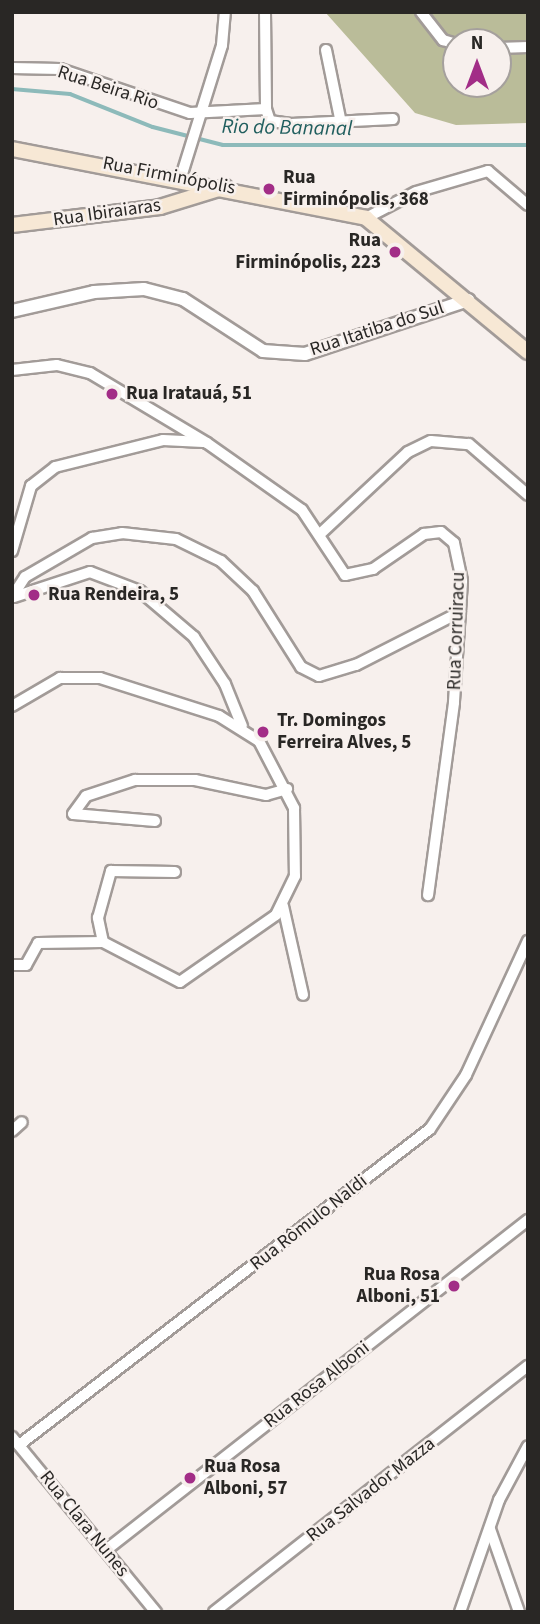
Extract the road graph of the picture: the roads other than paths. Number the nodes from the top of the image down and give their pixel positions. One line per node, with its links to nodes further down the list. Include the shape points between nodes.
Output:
1 (225, 12): 8 (street)
2 (265, 12): 7 (street)
3 (421, 12): 4 (street)
4 (442, 39)
5 (326, 50): 10 (street)
6 (12, 68): 8 (street, Rua Beira Rio, via 60,69)
7 (266, 109): 8 (street); 10 (street, via 272,122)
8 (203, 115): 12 (street)
9 (393, 119): 10 (street)
10 (341, 123)
11 (12, 149): 12 (main road, Rua Firminópolis)
12 (183, 172): 13 (main road, Rua Firminópolis); 14 (main road)
13 (201, 189): 14 (main road, Rua Ibiraiaras); 16 (main road, Rua Firminópolis, via 227,187)
14 (180, 202): 17 (main road, Rua Ibiraiaras)
15 (528, 205): 16 (street, via 488,171 416,192)
16 (366, 218): 18 (main road, Rua Firminópolis)
17 (12, 225)
18 (468, 300): 19 (street, Rua Itatiba do Sul, via 305,354 263,351 183,299 144,289 94,292); 20 (main road, Rua Firminópolis)
19 (12, 312)
20 (528, 352)
21 (12, 370): 22 (street, via 57,365 90,373)
22 (207, 443): 24 (street, via 288,497); 25 (street, via 163,440 55,467 32,486)
23 (528, 495): 24 (street, via 469,444 431,441 408,452)
24 (320, 534): 27 (street, Rua Corruiracu, via 331,561 349,576 373,569 424,534 448,535 460,568)
25 (12, 551)
26 (12, 597): 27 (street, via 25,577 92,538 122,533 176,539 221,561 253,591 301,667 319,676 356,665); 29 (street, via 90,572 140,591 194,637 225,684)
27 (460, 612): 33 (street, Rua Corruiracu, via 451,738)
28 (12, 706): 29 (street, via 46,683 88,676)
29 (242, 726): 30 (street, via 267,750)
30 (287, 789): 31 (street, via 266,795 195,779 135,780 86,796 73,814); 34 (street, via 298,852)
31 (155, 821)
32 (175, 872): 36 (street, via 111,871 98,918)
33 (428, 895)
34 (283, 906): 36 (street, via 180,982); 38 (street)
35 (528, 941): 44 (street, Rua Rômulo Naldi, via 466,1075 430,1129)
36 (103, 942): 37 (street, via 38,943 26,965)
37 (12, 965)
38 (303, 995)
39 (22, 1122): 40 (street)
40 (12, 1131)
41 (528, 1220): 47 (street, Rua Rosa Alboni)
42 (528, 1366): 49 (street, Rua Salvador Mazza)
43 (12, 1437): 44 (street, Rua Clara Nunes)
44 (19, 1446): 47 (street, Rua Clara Nunes)
45 (528, 1446): 46 (street)
46 (490, 1528): 50 (street); 51 (street)
47 (106, 1550): 48 (street, Rua Clara Nunes)
48 (156, 1612)
49 (214, 1612)
50 (460, 1612)
51 (519, 1612)

